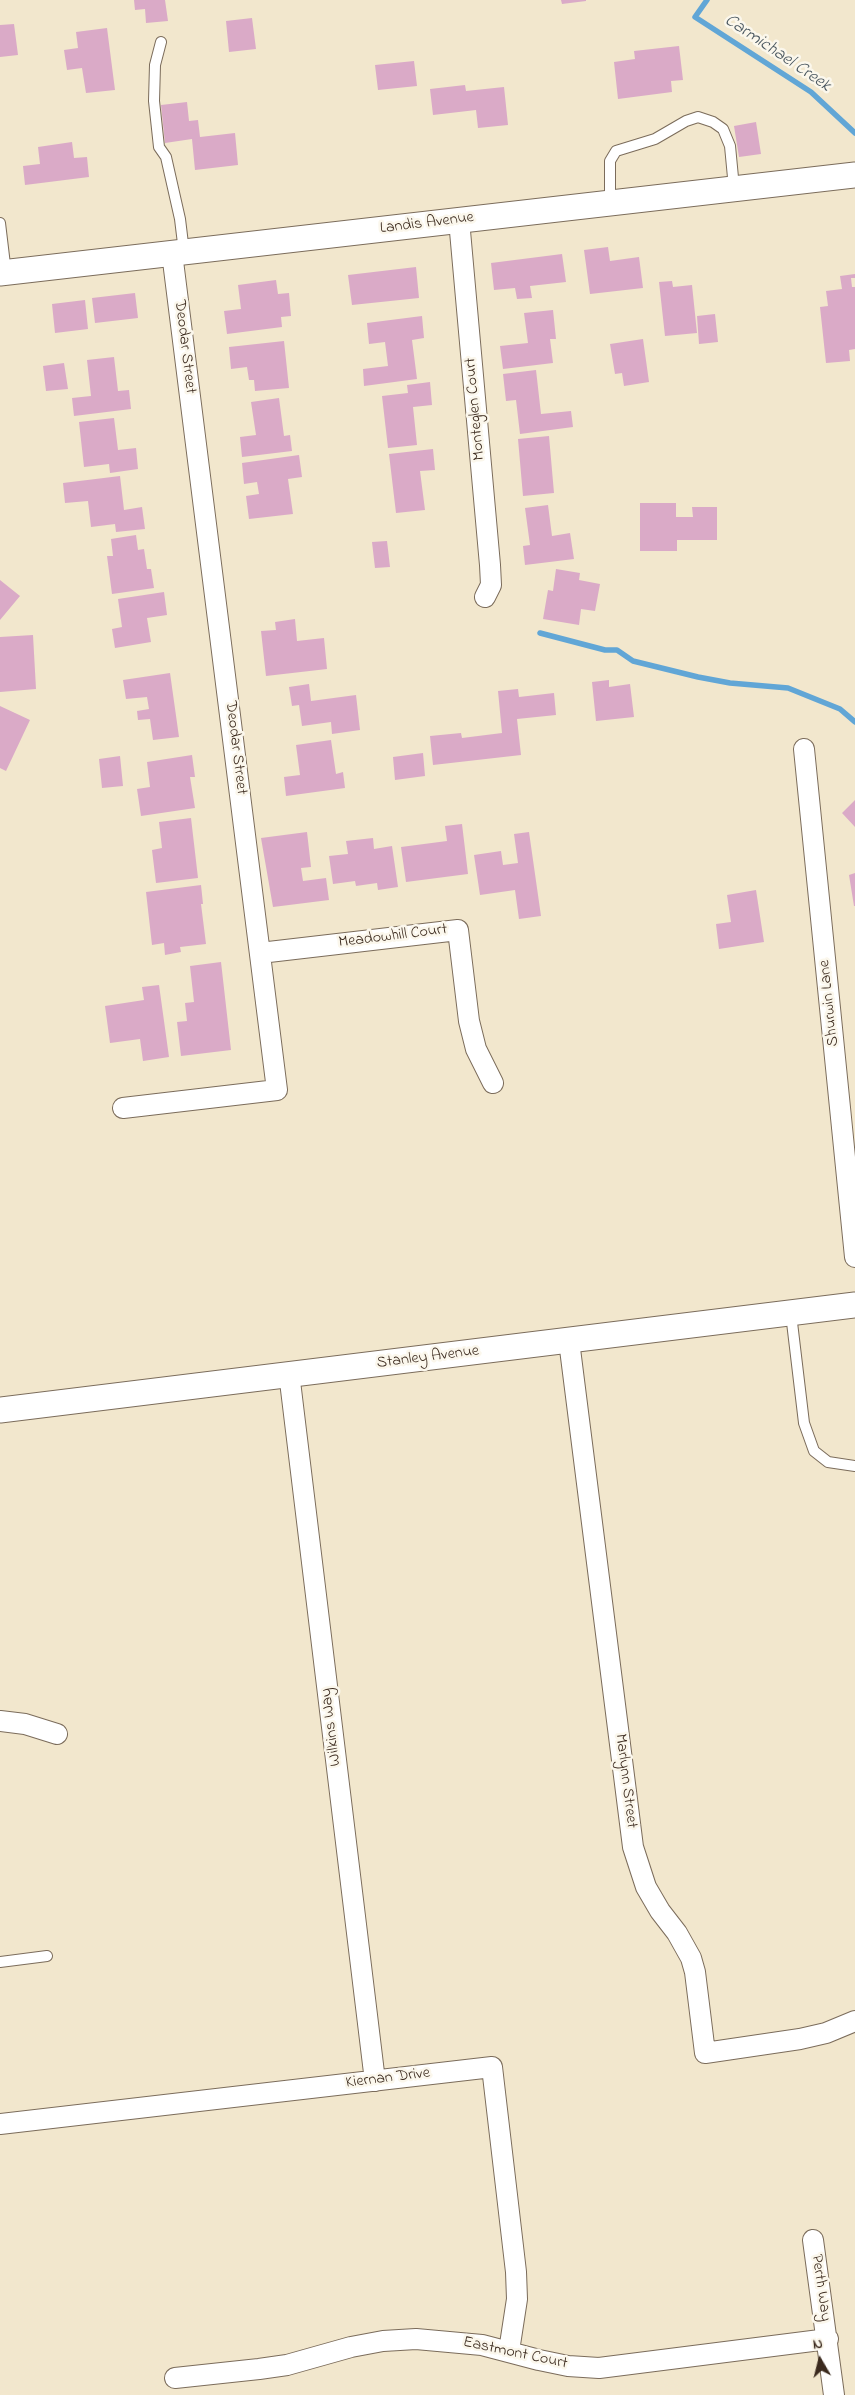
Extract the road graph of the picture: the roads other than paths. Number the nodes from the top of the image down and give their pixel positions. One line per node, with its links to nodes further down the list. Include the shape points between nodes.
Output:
1 (161, 42): 7 (lane, via 155,65 154,101 159,147 166,158 180,220)
2 (855, 175): 3 (street, Landis Avenue)
3 (734, 188): 4 (street, Landis Avenue); 4 (lane, via 730,146 723,129 698,117 655,139 616,151 610,161)
4 (610, 203): 5 (street, Landis Avenue)
5 (459, 220): 7 (street, Landis Avenue); 9 (street, Monteglen Court, via 490,565 491,585)
6 (0, 223): 8 (lane)
7 (178, 252): 8 (street, Landis Avenue); 11 (street, Deodar Street)
8 (3, 273)
9 (485, 597)
10 (804, 749): 14 (street, Shurwin Lane)
11 (260, 953): 12 (street, Meadowhill Court, via 458,930 469,1021 476,1049); 13 (street, Deodar Street, via 277,1090)
12 (493, 1083)
13 (123, 1108)
14 (855, 1257)
15 (855, 1305): 16 (street, Stanley Avenue)
16 (791, 1314): 17 (street, Stanley Avenue); 20 (lane, via 804,1422 814,1451 828,1462)
17 (569, 1341): 18 (street, Stanley Avenue); 25 (street, Marlynn Street, via 633,1848 646,1887 691,1958 705,2053 800,2039)
18 (290, 1373): 19 (street, Stanley Avenue); 26 (street, Wilkins Way)
19 (0, 1410)
20 (855, 1466)
21 (0, 1721): 22 (street, via 25,1724)
22 (57, 1734)
23 (47, 1956): 24 (lane)
24 (0, 1962)
25 (855, 2021)
26 (375, 2080): 27 (street, Kiernan Drive); 30 (street, Kiernan Drive, via 492,2067 516,2272 517,2298)
27 (0, 2124)
28 (813, 2240): 29 (street, Perth Way)
29 (828, 2339): 30 (street, Eastmont Court, via 599,2368 561,2364); 32 (street, Perth Way)
30 (509, 2351): 31 (street, Eastmont Court, via 449,2340 383,2341 287,2364)
31 (175, 2378)
32 (834, 2395)

